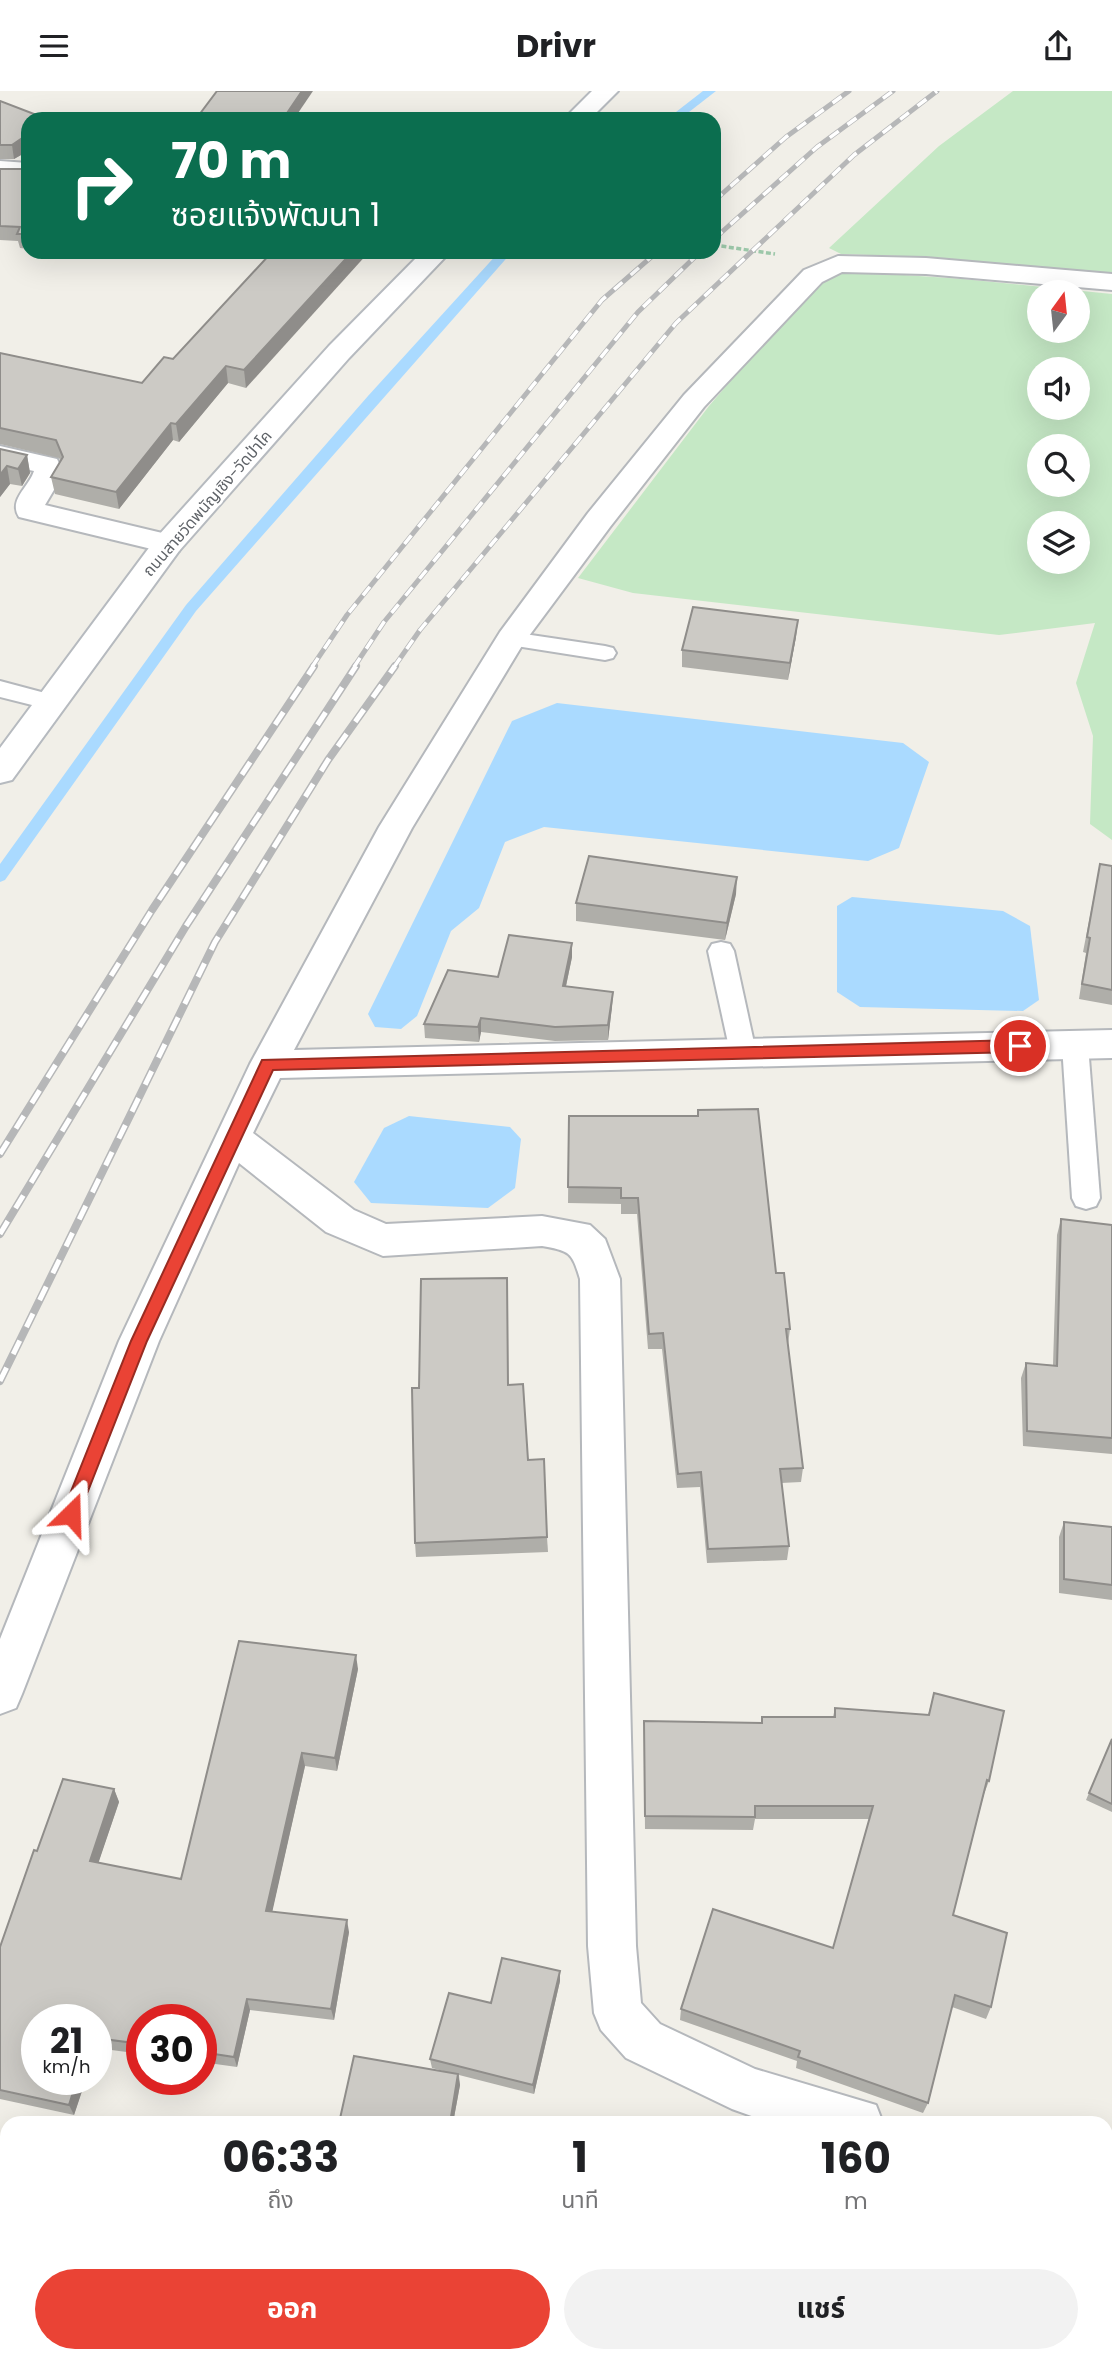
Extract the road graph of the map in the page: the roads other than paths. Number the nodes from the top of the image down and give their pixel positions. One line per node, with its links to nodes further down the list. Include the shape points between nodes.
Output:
1 (606, 91): 2 (street)
2 (584, 112)
3 (0, 169): 4 (street)
4 (21, 170)
5 (430, 259): 8 (street, ถนนสายวัดพนัญเชิง-วัดป่าโค, via 339,352)
6 (1112, 282): 9 (street, via 926,266 838,264 813,276 694,401)
7 (0, 454): 8 (street, via 47,465 49,473 30,503 30,511)
8 (168, 544): 12 (street, ถนนสายวัดพนัญเชิง-วัดป่าโค)
9 (511, 639): 10 (lane); 18 (street, via 396,827)
10 (605, 653)
11 (0, 689): 12 (lane)
12 (52, 702): 13 (street, ถนนสายวัดพนัญเชิง-วัดป่าโค)
13 (0, 772)
14 (721, 951): 17 (lane)
15 (1112, 1044): 16 (street)
16 (1075, 1045): 17 (street); 20 (lane)
17 (743, 1052): 18 (street)
18 (268, 1064): 19 (street)
19 (232, 1137): 21 (street, via 139,1341); 22 (street, via 340,1221 383,1240 542,1231 576,1236 591,1250 600,1279 612,1946 618,2013 643,2041 750,2092)
20 (1086, 1198)
21 (0, 1694)
22 (834, 2116)

